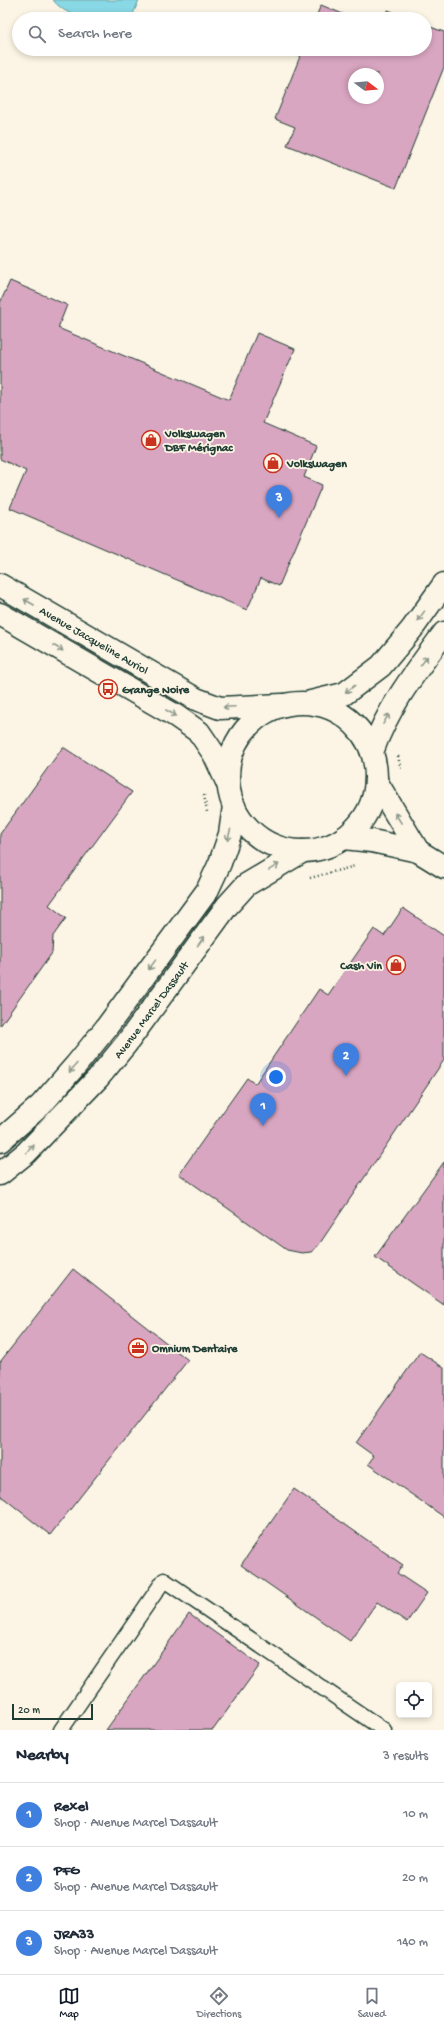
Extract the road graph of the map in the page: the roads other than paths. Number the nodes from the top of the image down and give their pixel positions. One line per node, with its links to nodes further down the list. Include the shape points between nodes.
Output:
1 (444, 584): 5 (main road, one-way to 5, via 381,666 344,694)
2 (0, 585): 6 (main road, Avenue Jacqueline Auriol, one-way to 2, via 220,708 196,700)
3 (0, 614): 9 (main road, one-way to 9, via 176,716 199,732 214,754)
4 (444, 633): 7 (main road, one-way to 4, via 381,728 403,689)
5 (308, 702): 6 (main road, Avenue Jacqueline Auriol); 7 (main road, via 329,707 348,718 362,733)
6 (282, 705): 9 (main road, via 259,716 241,735 230,758)
7 (372, 752): 8 (main road)
8 (376, 781): 11 (main road, via 368,810 360,823); 13 (main road, one-way to 8)
9 (228, 784): 10 (main road)
10 (234, 806): 12 (main road, via 246,825 262,839 282,848); 15 (main road, Avenue Marcel Dassault, one-way to 15, via 230,834 207,891 76,1065 40,1105)
11 (344, 838): 12 (main road, via 324,847); 13 (main road)
12 (303, 851): 16 (main road, Avenue Marcel Dassault, one-way to 12, via 26,1153 98,1078 227,906 246,885)
13 (418, 851): 14 (main road)
14 (444, 867)
15 (0, 1141)
16 (0, 1174)
17 (61, 1730): 18 (lane, via 164,1580)
18 (384, 1730)

